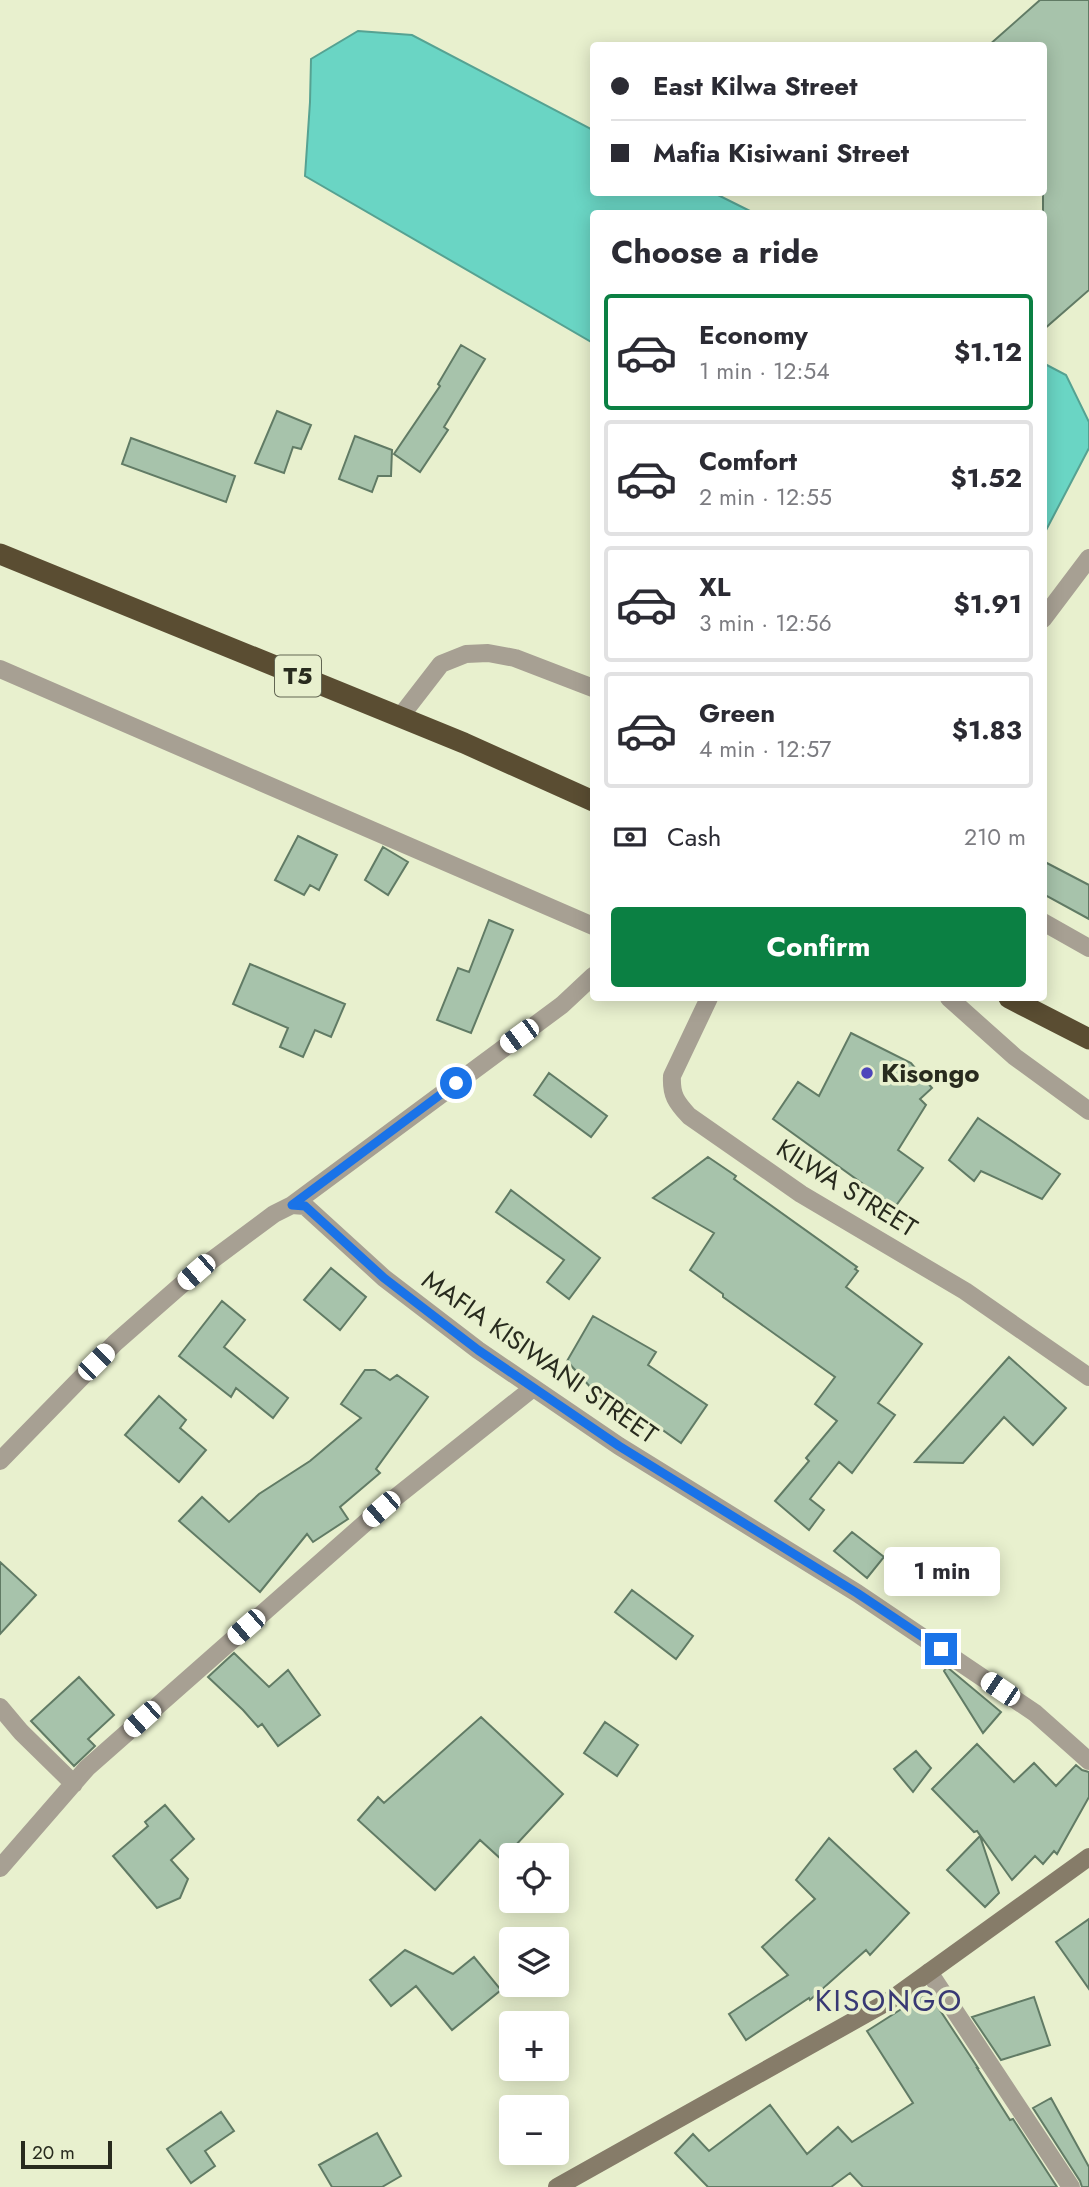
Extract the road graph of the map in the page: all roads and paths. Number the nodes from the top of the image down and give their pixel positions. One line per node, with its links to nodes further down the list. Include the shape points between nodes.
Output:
1 (0, 554): 6 (highway, T5)
2 (1089, 558): 3 (street)
3 (1047, 614)
4 (0, 669): 9 (street)
5 (590, 687): 6 (street, via 515,658 467,654 441,664)
6 (400, 717): 7 (highway, T5)
7 (590, 801)
8 (1047, 924): 10 (street)
9 (590, 925)
10 (1089, 947)
11 (590, 979): 17 (street, via 562,1005)
12 (708, 1001): 18 (street, KILWA STREET, via 672,1076 671,1089 689,1116 801,1194 965,1291)
13 (953, 1001): 16 (street, via 1016,1057)
14 (1015, 1001): 15 (highway)
15 (1089, 1039)
16 (1089, 1111)
17 (292, 1205): 19 (street, MAFIA KISIWANI STREET, via 305,1206 384,1278); 20 (street, via 196,1272 115,1343)
18 (1089, 1377)
19 (533, 1388): 22 (street, MAFIA KISIWANI STREET, via 1035,1713); 23 (street, via 381,1509)
20 (0, 1461)
21 (0, 1707): 23 (street)
22 (1089, 1761)
23 (74, 1784): 25 (street)
24 (1089, 1857): 26 (street)
25 (0, 1868)
26 (929, 1972): 27 (street, via 889,2001); 28 (street)
27 (557, 2187)
28 (1071, 2187)

